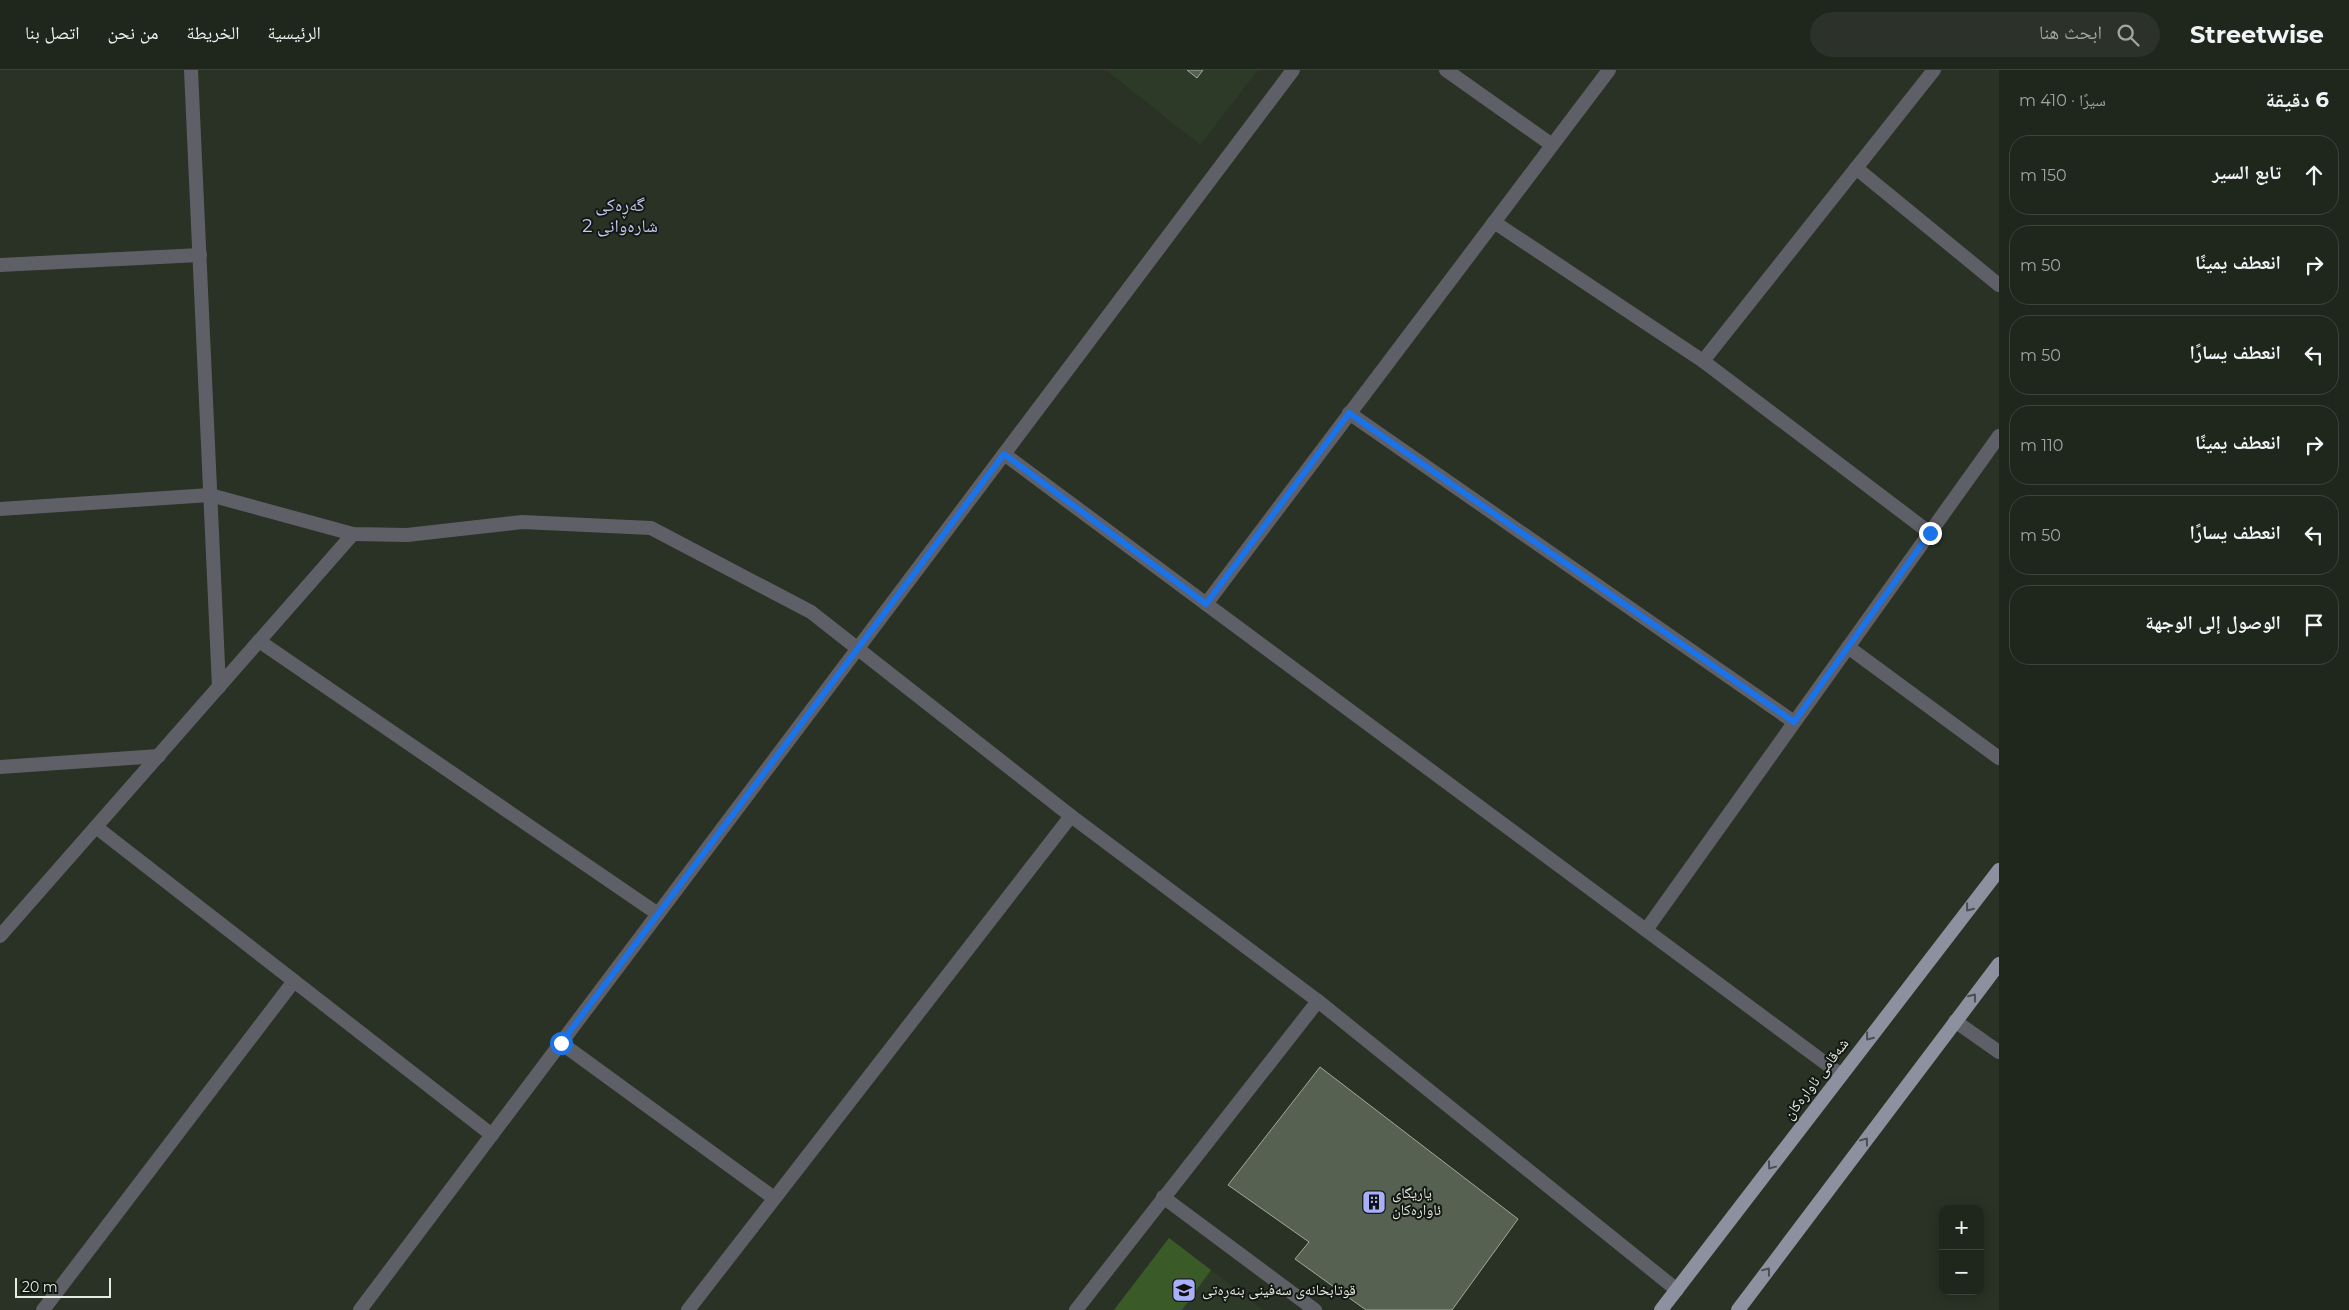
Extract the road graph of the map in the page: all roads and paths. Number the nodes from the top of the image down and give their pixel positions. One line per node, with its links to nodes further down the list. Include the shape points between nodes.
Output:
1 (191, 70): 9 (street)
2 (1293, 70): 15 (street)
3 (1446, 70): 6 (street)
4 (1609, 70): 6 (street)
5 (1934, 70): 7 (street)
6 (1552, 145): 8 (street)
7 (1856, 168): 11 (street); 12 (street)
8 (1494, 222): 12 (street); 13 (street)
9 (200, 255): 10 (street); 16 (street)
10 (0, 265)
11 (1999, 285)
12 (1703, 361): 18 (street)
13 (1349, 413): 20 (street); 25 (street)
14 (1999, 436): 18 (street)
15 (1004, 454): 20 (street); 23 (street)
16 (210, 495): 17 (street); 19 (street); 24 (street)
17 (0, 508)
18 (1930, 533): 22 (street)
19 (353, 534): 21 (street); 23 (street, via 407,535 522,522 651,528 811,612)
20 (1206, 604): 33 (street)
21 (259, 641): 24 (street); 32 (street)
22 (1848, 647): 25 (street); 27 (street)
23 (858, 648): 29 (street); 32 (street)
24 (219, 687): 26 (street)
25 (1794, 722): 33 (street)
26 (159, 756): 28 (street); 30 (street)
27 (1999, 758)
28 (0, 767)
29 (1071, 816): 37 (street); 44 (street)
30 (96, 827): 34 (street); 36 (street)
31 (1999, 870): 41 (main road, شەقامی ئاوارەکان, one-way to 41)
32 (658, 914): 39 (street)
33 (1646, 930): 41 (street)
34 (0, 936)
35 (1999, 964): 38 (main road, one-way to 35)
36 (294, 981): 42 (street); 47 (street)
37 (1318, 1001): 43 (street); 45 (street)
38 (1955, 1020): 40 (street); 52 (main road, one-way to 38)
39 (561, 1043): 42 (street); 44 (street)
40 (1999, 1052)
41 (1840, 1074): 45 (main road, شەقامی ئاوارەکان, one-way to 45)
42 (492, 1134): 46 (street)
43 (1163, 1197): 49 (street); 50 (street)
44 (774, 1198): 48 (street)
45 (1677, 1290): 51 (main road, شەقامی ئاوارەکان)
46 (367, 1308)
47 (43, 1310)
48 (688, 1310)
49 (1076, 1310)
50 (1315, 1310)
51 (1661, 1310)
52 (1738, 1310)

